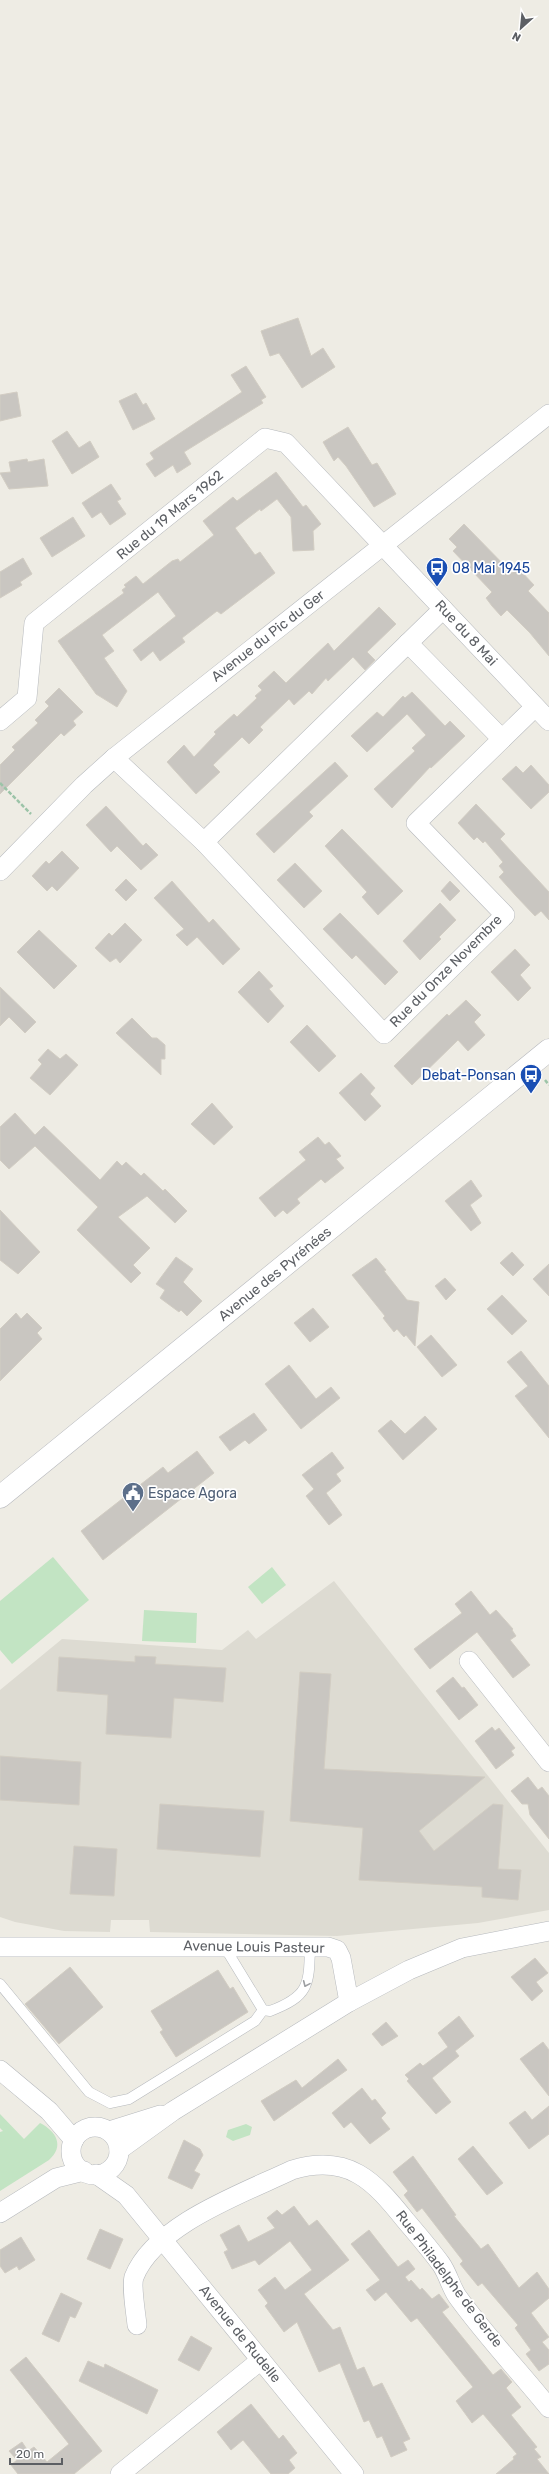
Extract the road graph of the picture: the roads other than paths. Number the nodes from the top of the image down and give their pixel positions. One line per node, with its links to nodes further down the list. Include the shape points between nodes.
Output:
1 (548, 416): 2 (street, Avenue du Pic du Ger)
2 (382, 546): 3 (street, Rue du 8 Mai); 6 (street, Rue du 19 Mars 1962, via 286,443 265,438 34,623 27,698); 9 (street, Avenue du Pic du Ger)
3 (443, 610): 4 (street); 5 (street, Rue du 8 Mai)
4 (408, 643): 8 (street); 10 (street)
5 (535, 707): 7 (street, Rue du 8 Mai); 8 (street, Rue du Onze Novembre)
6 (0, 721)
7 (549, 721)
8 (502, 739): 10 (street, Rue du Onze Novembre, via 416,823 505,915 384,1034)
9 (114, 758): 10 (street, Rue du Onze Novembre); 11 (street, Avenue du Pic du Ger)
10 (204, 842)
11 (0, 870)
12 (549, 1050): 13 (main road, Avenue des Pyrénées)
13 (0, 1497)
14 (468, 1661): 15 (street)
15 (549, 1762)
16 (549, 1931): 21 (street, via 462,1948 409,1970)
17 (224, 1946): 18 (street, Avenue Louis Pasteur); 19 (street, Avenue Louis Pasteur); 22 (lane)
18 (310, 1946): 21 (street, Avenue Louis Pasteur, via 337,1950 341,1958); 22 (lane, one-way to 22, via 310,1974 303,1991 274,2009)
19 (0, 1947)
20 (0, 1984): 22 (lane, via 89,2092 110,2103 129,2099 255,2021)
21 (349, 2002): 24 (street)
22 (263, 2010)
23 (0, 2070): 26 (street, via 49,2110)
24 (173, 2111): 25 (street); 27 (street)
25 (109, 2131): 26 (street, via 95,2127); 27 (street, via 114,2136)
26 (77, 2142): 28 (street, via 76,2165); 29 (street)
27 (117, 2156): 28 (street, via 110,2169); 30 (street, Avenue de Rudelle)
28 (90, 2173): 29 (street); 30 (street, Avenue de Rudelle)
29 (56, 2178): 31 (street)
30 (126, 2194): 32 (street, Avenue de Rudelle)
31 (0, 2212)
32 (162, 2240): 33 (street, Rue Philadelphe de Gerde, via 148,2252 134,2278); 34 (street, Avenue de Rudelle); 35 (street, Rue Philadelphe de Gerde, via 196,2217 304,2166 325,2165 360,2174 372,2181 384,2194 441,2264 458,2296)
33 (137, 2325)
34 (261, 2360): 36 (street); 37 (street, Avenue de Rudelle)
35 (549, 2408)
36 (120, 2474)
37 (354, 2474)

